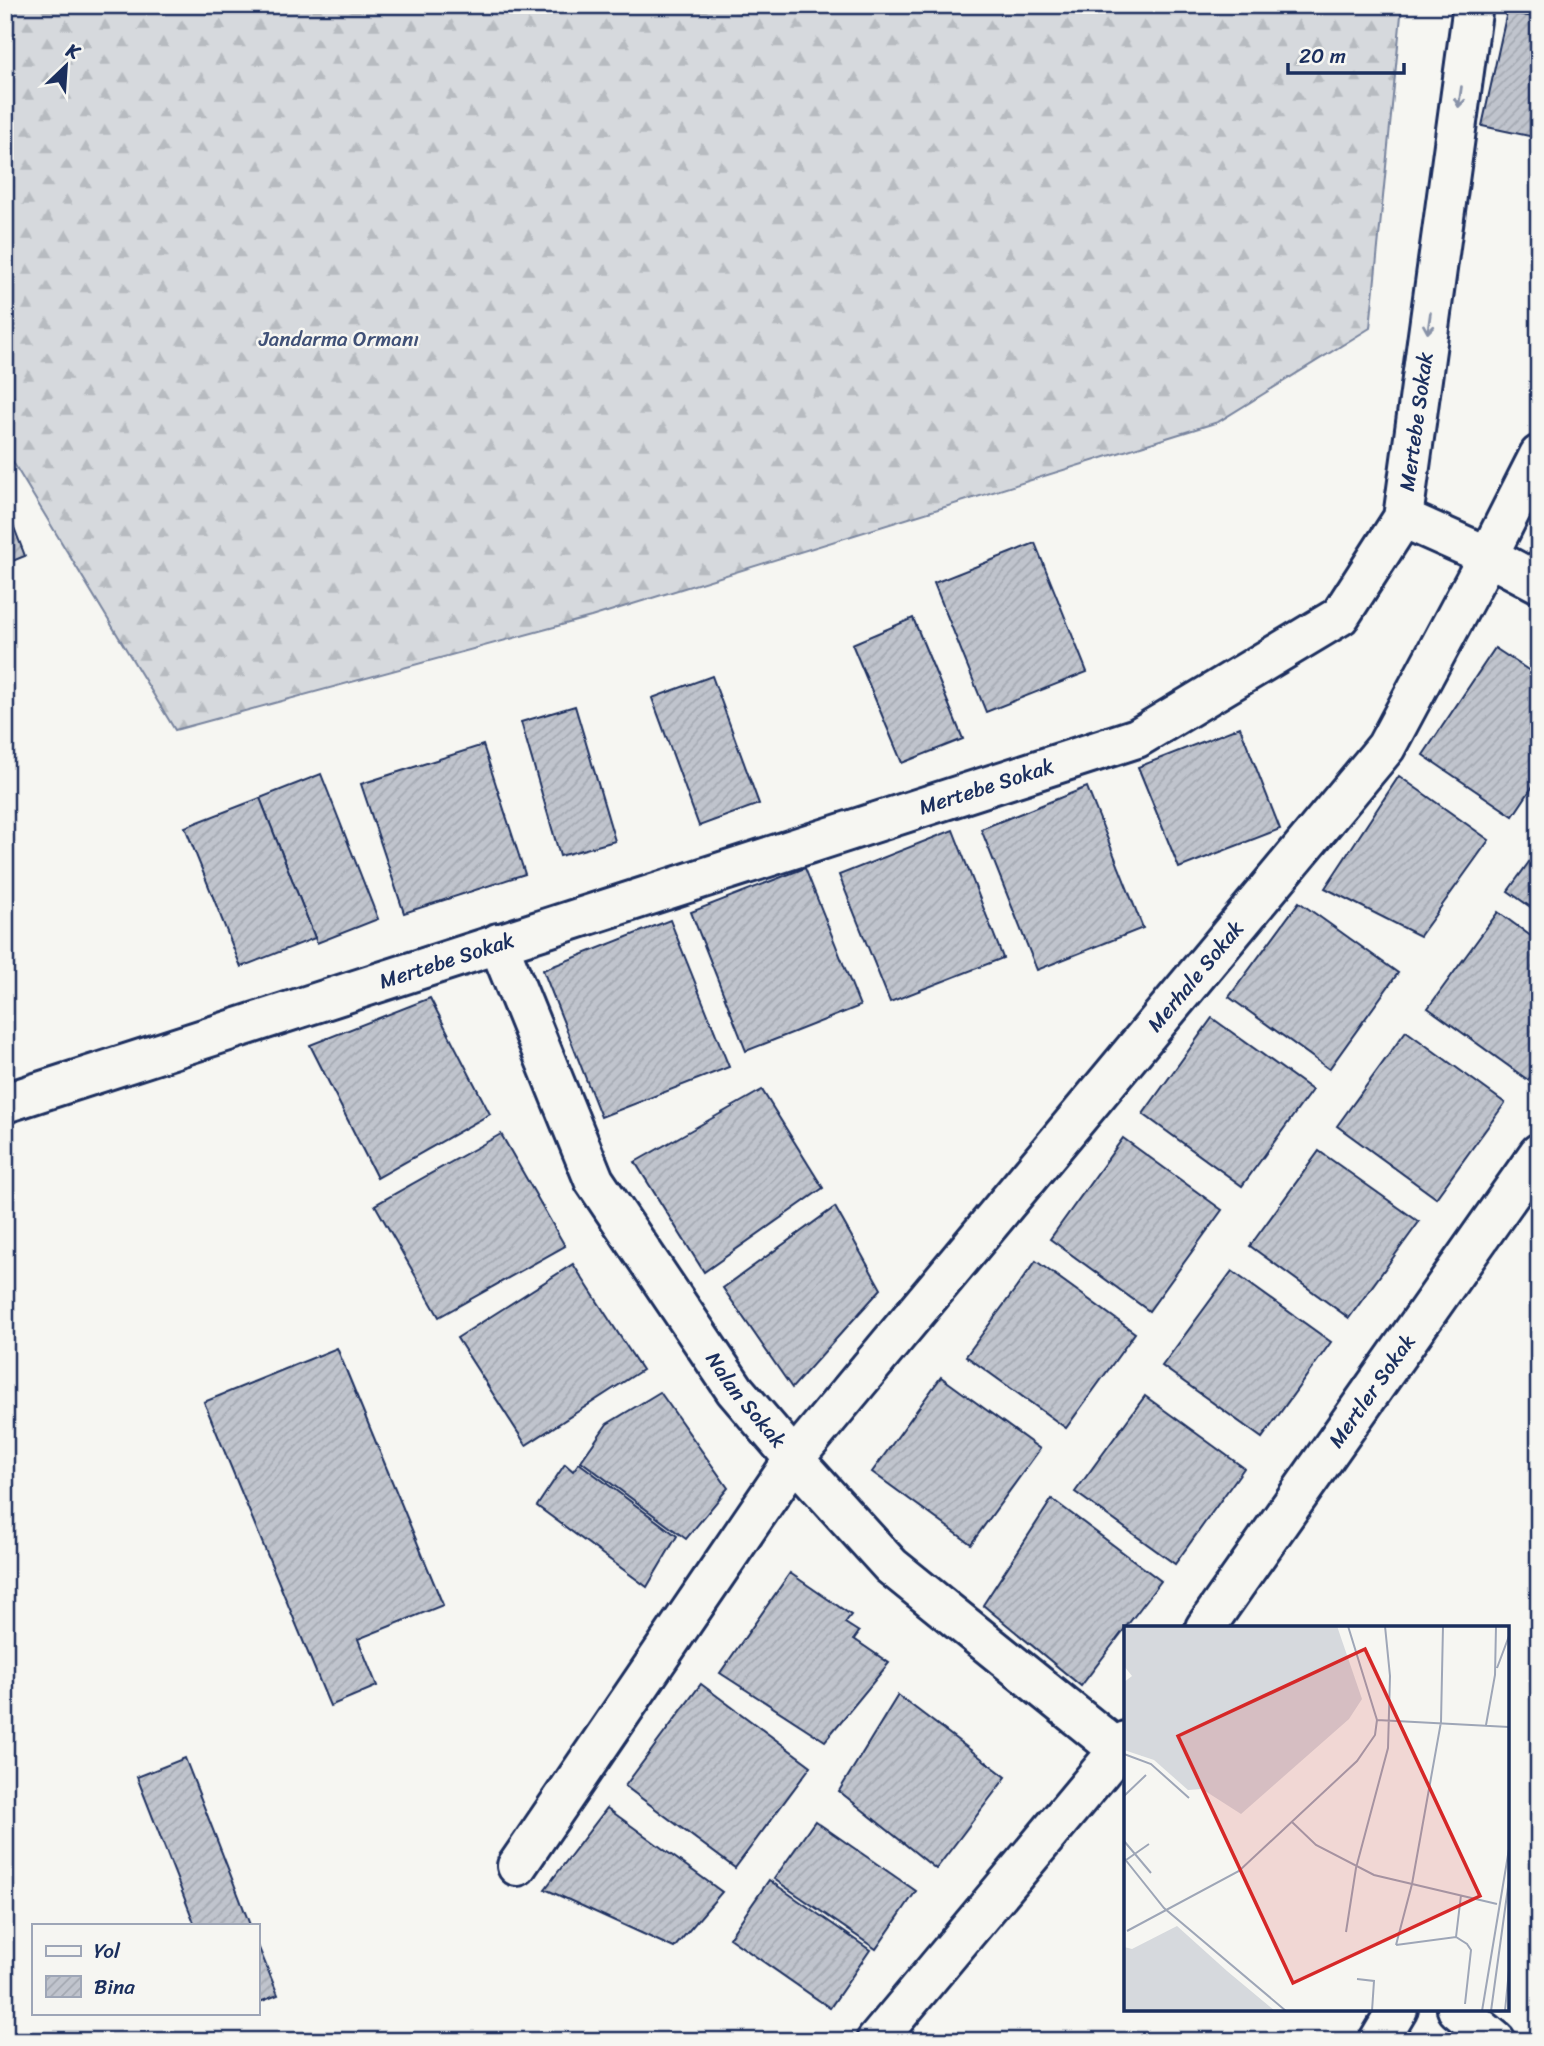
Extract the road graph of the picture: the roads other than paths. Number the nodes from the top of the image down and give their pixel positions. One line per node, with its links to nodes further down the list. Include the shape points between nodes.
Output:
1 (1473, 5): 3 (street, Mertebe Sokak, one-way to 3)
2 (1539, 455): 4 (street, Merhale Sokak)
3 (1403, 518): 4 (street); 6 (street, Mertebe Sokak, via 1340,616 1137,738)
4 (1488, 556): 5 (street); 9 (street, Merhale Sokak, via 1386,747)
5 (1539, 583)
6 (498, 943): 7 (street, Mertebe Sokak); 9 (street, Nalan Sokak, via 594,1180 734,1390)
7 (5, 1104)
8 (1539, 1153): 10 (street, Mertler Sokak)
9 (794, 1459): 11 (street, Nalan Sokak, via 891,1566); 12 (street, Merhale Sokak)
10 (1206, 1626)
11 (1123, 1749): 15 (street)
12 (517, 1866)
13 (1397, 2011): 16 (street)
14 (1459, 2011): 17 (street)
15 (876, 2041)
16 (1379, 2041)
17 (1496, 2041)

